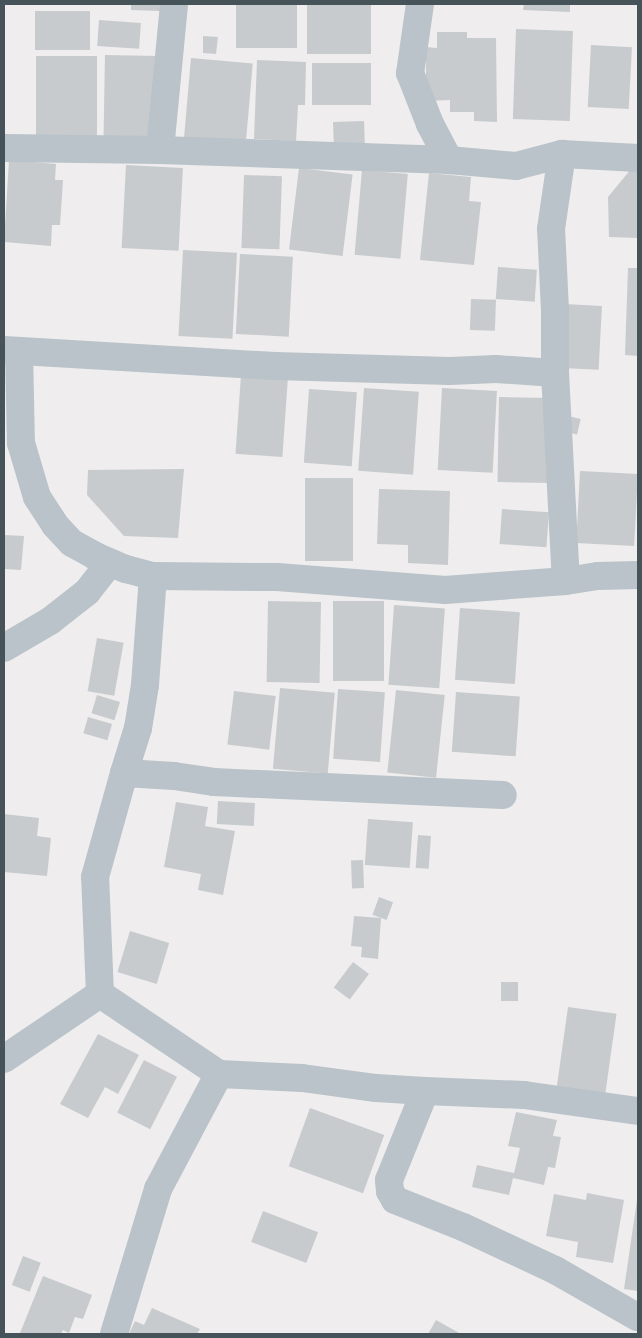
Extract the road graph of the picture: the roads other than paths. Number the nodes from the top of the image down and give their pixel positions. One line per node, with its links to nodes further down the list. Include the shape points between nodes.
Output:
1 (174, 4): 4 (street)
2 (420, 4): 7 (street, via 410,73)
3 (4, 148): 4 (street)
4 (160, 150): 7 (street)
5 (562, 154): 6 (street); 7 (street, via 516,166); 9 (street, via 551,229)
6 (638, 158)
7 (448, 160)
8 (12, 351): 9 (street, via 274,366); 10 (street, via 21,443 38,497 55,525 72,543)
9 (555, 373): 13 (street)
10 (110, 563): 12 (street); 14 (street, via 79,598 50,621)
11 (638, 575): 13 (street)
12 (153, 576): 13 (street, via 277,578 445,590); 15 (street, via 144,693 138,728)
13 (566, 581)
14 (4, 648)
15 (124, 773): 16 (street, via 214,782); 17 (street, via 95,877)
16 (503, 795)
17 (100, 994): 18 (street); 19 (street)
18 (4, 1059)
19 (219, 1074): 20 (street, via 302,1078); 23 (street, via 158,1189)
20 (425, 1091): 21 (street, via 524,1095); 22 (street, via 389,1180 395,1200 463,1227 555,1270)
21 (638, 1112)
22 (637, 1317)
23 (114, 1334)

